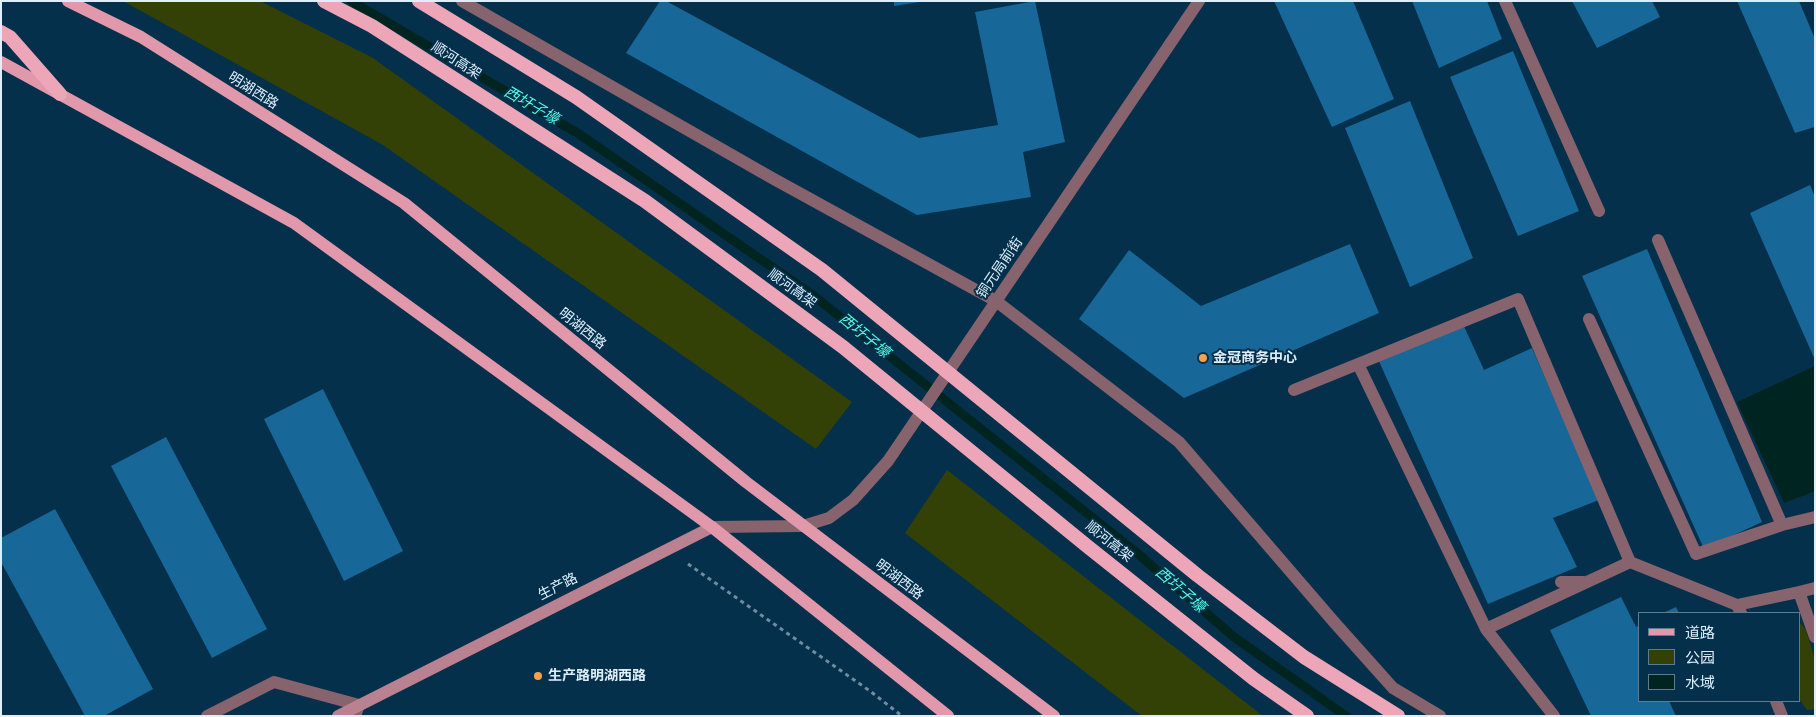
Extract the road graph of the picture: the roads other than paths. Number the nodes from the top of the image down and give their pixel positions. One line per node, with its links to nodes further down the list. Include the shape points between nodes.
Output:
1 (68, 1): 18 (main road, 明湖西路, via 140,37 404,204)
2 (324, 1): 34 (highway, 顺河高架, bridge, via 372,26 644,201 843,347 1231,660)
3 (419, 1): 35 (highway, bridge, via 576,97 822,270 1197,575 1304,657)
4 (462, 1): 12 (street)
5 (1199, 1): 12 (street, 铜元局前街)
6 (1505, 1): 10 (street)
7 (1, 32): 9 (highway, via 10,37)
8 (1, 62): 9 (main road)
9 (60, 94): 19 (main road, via 294,223)
10 (1598, 211)
11 (1658, 240): 17 (street)
12 (996, 301): 18 (street, 铜元局前街, bridge, via 888,461 853,500 830,518); 36 (street, via 1179,442 1393,688)
13 (1589, 319): 17 (street, via 1696,554)
14 (1358, 364): 15 (street); 20 (street, via 1518,299); 26 (street)
15 (1294, 390)
16 (1815, 517): 17 (street)
17 (1782, 524)
18 (803, 526): 19 (street, 生产路); 33 (main road, 明湖西路)
19 (712, 527): 29 (main road, 生产路); 32 (main road)
20 (1630, 562): 22 (street); 25 (street)
21 (1561, 582): 22 (street)
22 (1586, 582): 26 (street)
23 (1815, 588): 24 (street)
24 (1799, 592): 25 (street); 27 (street)
25 (1739, 609)
26 (1486, 629): 37 (street)
27 (1815, 637)
28 (1776, 702): 38 (street)
29 (357, 710): 30 (street, via 274,682); 31 (main road, 生产路)
30 (207, 716)
31 (338, 716)
32 (948, 716)
33 (1054, 716)
34 (1307, 716)
35 (1398, 716)
36 (1440, 716)
37 (1554, 716)
38 (1782, 716)

